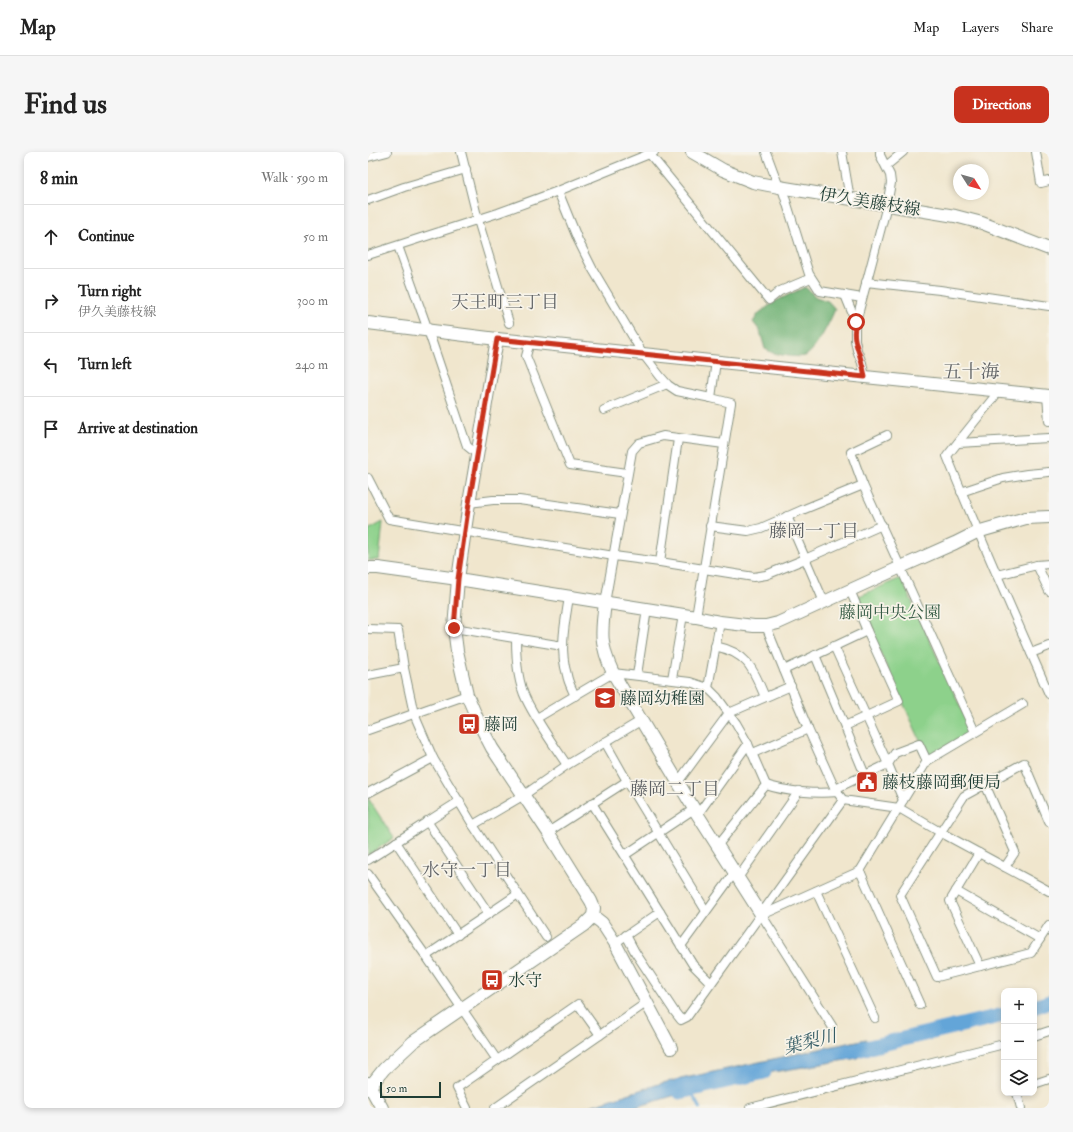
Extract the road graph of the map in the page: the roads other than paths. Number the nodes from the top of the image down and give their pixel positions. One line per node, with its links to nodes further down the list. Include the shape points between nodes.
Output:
1 (387, 152): 10 (street)
2 (461, 152): 12 (street)
3 (692, 152): 14 (street, 伊久美藤枝線, via 723,170 753,182)
4 (766, 152): 14 (street)
5 (842, 152): 16 (street)
6 (880, 152): 11 (street)
7 (903, 152): 11 (street)
8 (1036, 152): 13 (street, via 1041,183)
9 (651, 153): 15 (street); 23 (street, via 769,300 780,291)
10 (368, 157)
11 (886, 166): 18 (street, via 891,182)
12 (466, 169): 17 (street); 19 (street)
13 (1049, 181)
14 (780, 188): 16 (street, 伊久美藤枝線); 23 (street)
15 (558, 191): 19 (street); 34 (street, via 592,268)
16 (850, 199): 18 (street, 伊久美藤枝線)
17 (368, 200)
18 (887, 205): 21 (street, 伊久美藤枝線, via 982,223); 24 (street)
19 (478, 220): 20 (street); 30 (street)
20 (398, 246): 22 (street); 31 (street)
21 (1049, 249)
22 (368, 255)
23 (811, 278): 25 (street, via 820,291)
24 (866, 282): 26 (street); 27 (street)
25 (845, 296): 26 (street); 28 (street)
26 (862, 298): 28 (street)
27 (1049, 306)
28 (856, 322): 36 (street, via 855,340)
29 (368, 323): 31 (street)
30 (509, 323)
31 (428, 330): 32 (street); 48 (street, via 467,446)
32 (497, 339): 33 (street); 48 (street)
33 (530, 342): 34 (street); 50 (street, via 526,356 570,465)
34 (644, 354): 35 (street); 37 (street)
35 (716, 361): 36 (street); 40 (street)
36 (865, 377): 38 (street)
37 (666, 384): 40 (street, via 677,390); 41 (street)
38 (999, 391): 39 (street); 46 (street)
39 (1048, 396): 42 (street)
40 (711, 398): 47 (street, via 731,403)
41 (604, 410)
42 (1049, 421)
43 (887, 435): 52 (street, via 851,452)
44 (1049, 438): 46 (street)
45 (678, 439): 47 (street); 50 (street, via 663,436 639,443 632,451); 64 (street)
46 (958, 443): 53 (street, via 947,456)
47 (724, 444): 59 (street)
48 (478, 455): 54 (street)
49 (1049, 472): 53 (street, via 1003,478)
50 (627, 473): 55 (street)
51 (368, 478): 60 (street, via 389,519)
52 (864, 485): 56 (street); 58 (street)
53 (961, 492): 61 (street)
54 (469, 503): 55 (street, via 518,500); 60 (street)
55 (620, 514): 62 (street)
56 (787, 516): 59 (street, via 748,531); 63 (street)
57 (1049, 517): 61 (street, via 1026,518)
58 (882, 525): 63 (street); 67 (street)
59 (710, 526): 69 (street)
60 (465, 531): 62 (street); 71 (street)
61 (978, 532): 67 (street); 70 (street)
62 (614, 556): 64 (street); 76 (street)
63 (806, 559): 69 (street, via 766,575 754,577); 75 (street)
64 (660, 562): 69 (street)
65 (1049, 564): 66 (street)
66 (1037, 565): 70 (street); 73 (street)
67 (901, 567): 72 (street); 113 (street)
68 (368, 568): 71 (street)
69 (703, 569): 79 (street)
70 (997, 575): 90 (street)
71 (458, 579): 74 (street); 82 (street)
72 (850, 590): 75 (street); 84 (street)
73 (1049, 591)
74 (569, 597): 76 (street); 86 (street)
75 (824, 602): 81 (street, via 778,624)
76 (605, 603): 77 (street); 94 (street, via 602,638)
77 (646, 610): 78 (street); 96 (street)
78 (683, 615): 79 (street); 97 (street)
79 (696, 617): 80 (street)
80 (720, 622): 81 (street); 87 (street)
81 (766, 626): 93 (street)
82 (454, 628): 85 (street); 101 (street)
83 (368, 629): 92 (street, via 398,630)
84 (867, 631): 88 (street); 107 (street, via 899,701)
85 (516, 638): 86 (street); 108 (street, via 520,680 525,698)
86 (563, 646): 102 (street, via 567,677)
87 (715, 646): 99 (street); 103 (street, via 727,648 750,665)
88 (834, 646): 91 (street); 107 (street)
89 (1049, 646): 90 (street)
90 (1031, 653): 100 (street)
91 (814, 655): 93 (street); 110 (street)
92 (404, 668): 95 (street); 106 (street)
93 (784, 670): 98 (street)
94 (614, 673): 96 (street); 102 (street); 109 (street)
95 (368, 675)
96 (637, 675): 97 (street)
97 (672, 679): 99 (street)
98 (791, 686): 103 (street); 112 (street)
99 (708, 688): 105 (street)
100 (1049, 694)
101 (467, 695): 106 (street); 129 (street, via 492,748)
102 (575, 696): 108 (street)
103 (765, 697): 105 (street)
104 (1023, 704): 113 (street)
105 (729, 713): 115 (street); 123 (street)
106 (414, 714): 111 (street); 117 (street)
107 (867, 717): 110 (street); 119 (street)
108 (537, 718): 120 (street)
109 (642, 720): 114 (street); 123 (street)
110 (845, 726): 121 (street)
111 (368, 730)
112 (808, 730): 116 (street); 128 (street)
113 (975, 732): 118 (street)
114 (605, 742): 120 (street); 122 (street)
115 (748, 744): 116 (street); 134 (street)
116 (753, 754): 125 (street)
117 (433, 758): 127 (street); 131 (street)
118 (927, 760): 119 (street, via 919,744 895,753); 130 (street)
119 (888, 764): 121 (street); 130 (street)
120 (567, 765): 129 (street)
121 (865, 775): 128 (street)
122 (627, 781): 132 (street); 139 (street)
123 (678, 782): 134 (street)
124 (985, 784): 136 (street, via 1024,763); 140 (street, via 964,796); 146 (street, via 1015,852)
125 (766, 785): 126 (street); 142 (street)
126 (799, 791): 128 (street); 149 (street)
127 (368, 793)
128 (838, 794): 133 (street); 157 (street)
129 (524, 795): 137 (street); 138 (street)
130 (903, 800): 133 (street)
131 (460, 801): 135 (street); 137 (street)
132 (592, 803): 138 (street); 144 (street)
133 (899, 808): 140 (street); 147 (street)
134 (696, 811): 139 (street); 142 (street)
135 (427, 821): 141 (street); 156 (street)
136 (1049, 822)
137 (473, 825): 153 (street)
138 (548, 832): 158 (street, via 591,901 594,908)
139 (659, 832): 144 (street); 154 (street)
140 (940, 832): 143 (street); 167 (street, via 900,895 937,977)
141 (396, 842): 145 (street); 160 (street)
142 (717, 846): 149 (street)
143 (979, 853): 146 (street); 151 (street)
144 (625, 855): 155 (street)
145 (368, 860)
146 (1005, 868): 152 (street)
147 (860, 871): 150 (street); 170 (street)
148 (368, 874): 166 (street)
149 (736, 875): 154 (street); 157 (street)
150 (816, 891): 157 (street); 172 (street)
151 (956, 891): 163 (street); 167 (street, via 950,901)
152 (1049, 891)
153 (518, 894): 156 (street); 162 (street)
154 (706, 911): 165 (street)
155 (660, 912): 161 (street); 165 (street)
156 (489, 914): 160 (street)
157 (761, 915): 168 (street); 173 (street)
158 (593, 916): 164 (street, via 602,923); 171 (street, via 584,925)
159 (1049, 925): 163 (street)
160 (458, 935): 166 (street)
161 (626, 935): 164 (street); 168 (street, via 681,1020 687,1017)
162 (546, 937)
163 (1040, 939): 167 (street, via 1031,953)
164 (615, 943): 169 (street)
165 (681, 946): 168 (street, via 693,965)
166 (426, 956): 171 (street)
167 (980, 966)
168 (711, 983)
169 (646, 1003): 175 (street); 178 (street)
170 (920, 1005)
171 (461, 1008): 179 (street); 182 (street, via 413,1042)
172 (875, 1018)
173 (832, 1026)
174 (1049, 1031): 176 (street)
175 (600, 1035): 179 (street, via 578,1004); 186 (street)
176 (1037, 1035)
177 (1001, 1045): 187 (street)
178 (671, 1048)
179 (497, 1060): 185 (street, via 456,1088)
180 (1049, 1079): 181 (street)
181 (1037, 1083)
182 (369, 1086): 184 (street)
183 (1018, 1096): 188 (street)
184 (382, 1108)
185 (467, 1108)
186 (495, 1108)
187 (750, 1108)
188 (1021, 1108)

